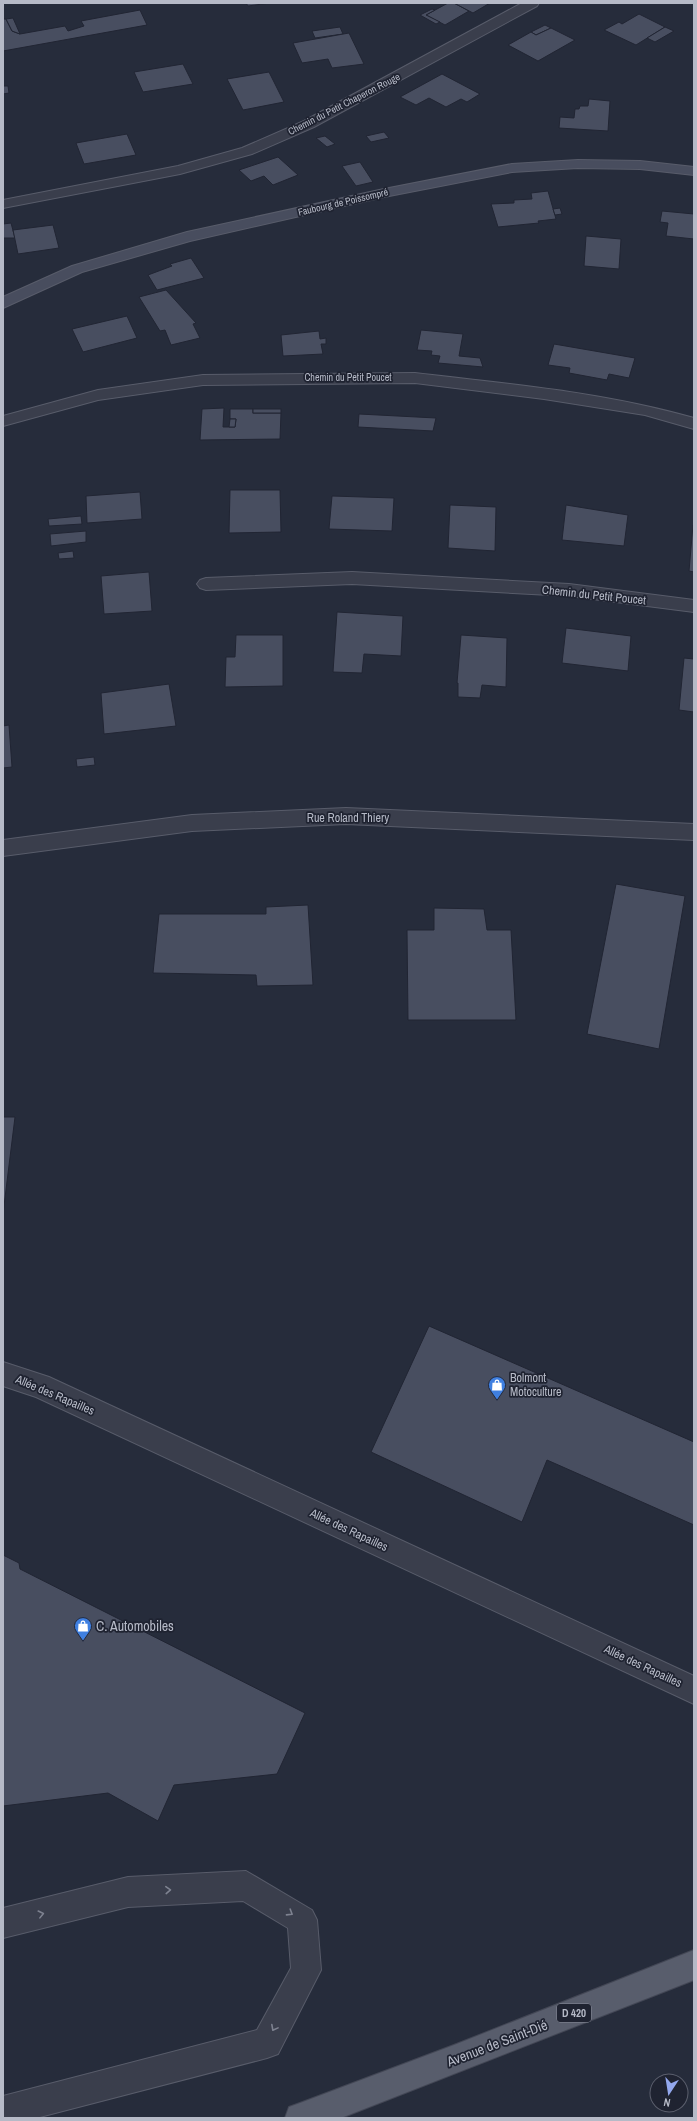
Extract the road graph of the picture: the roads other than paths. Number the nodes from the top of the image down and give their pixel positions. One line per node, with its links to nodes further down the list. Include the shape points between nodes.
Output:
1 (532, 3): 3 (street, Chemin du Petit Chaperon Rouge, via 309,124 247,151 180,170)
2 (694, 171): 4 (main road, Faubourg de Poissompré, via 640,165 578,164 512,168 391,191 180,239 77,269)
3 (3, 204)
4 (3, 302)
5 (3, 421): 6 (street, Chemin du Petit Poucet, via 98,395 203,380 415,378 646,410)
6 (694, 424)
7 (206, 584): 8 (street, Chemin du Petit Poucet, via 352,578 569,590)
8 (694, 606)
9 (694, 832): 10 (street, Rue Roland Thiery, via 346,816 192,823)
10 (3, 848)
11 (3, 1374): 12 (street, Allée des Rapailles, via 40,1386)
12 (694, 1690)
13 (3, 1923): 15 (street, one-way to 15, via 128,1892 246,1886 302,1920 306,1970 267,2043)
14 (694, 1965): 16 (main road, Avenue de Saint-Dié / D 420)
15 (3, 2112)
16 (300, 2118)

